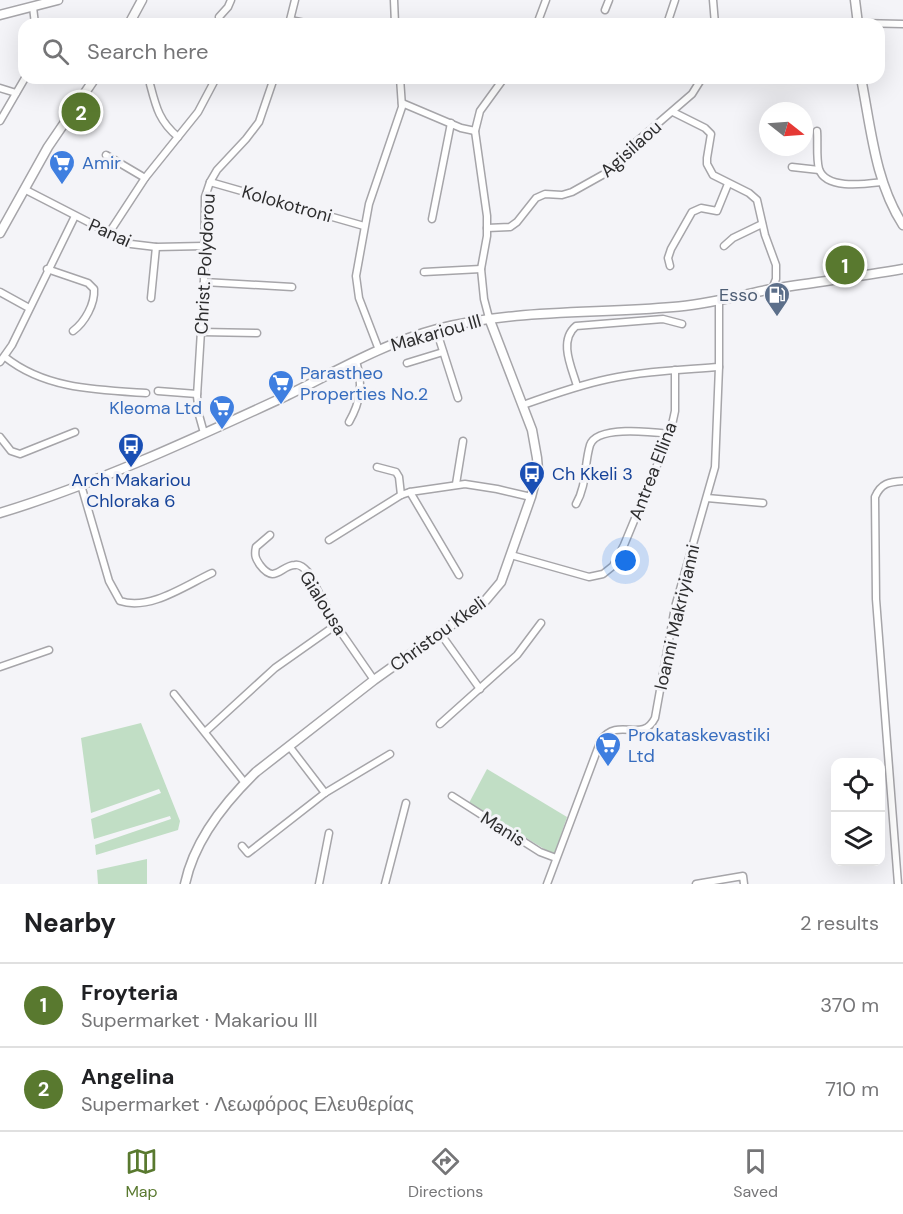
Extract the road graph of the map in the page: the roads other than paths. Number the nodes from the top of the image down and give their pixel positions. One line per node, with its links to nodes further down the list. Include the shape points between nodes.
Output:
1 (58, 0): 11 (main road)
2 (231, 0): 14 (street)
3 (296, 0): 17 (street)
4 (394, 0): 18 (street)
5 (546, 0): 19 (street)
6 (609, 0): 12 (street)
7 (675, 0): 20 (street)
8 (713, 0): 21 (street)
9 (855, 0): 22 (main road)
10 (139, 2): 16 (main road)
11 (33, 7): 13 (main road); 15 (street)
12 (605, 10)
13 (0, 15)
14 (219, 17)
15 (34, 18)
16 (132, 18)
17 (291, 18)
18 (395, 18)
19 (539, 18)
20 (669, 18)
21 (714, 18)
22 (857, 18)
23 (885, 24): 24 (street)
24 (903, 24)
25 (21, 84): 35 (street)
26 (91, 84): 50 (main road)
27 (150, 84): 42 (street, via 160,117)
28 (213, 84): 42 (street)
29 (272, 84): 47 (street, Christ. Polydorou, via 259,122)
30 (400, 84): 36 (street)
31 (500, 84): 40 (street, via 480,111)
32 (698, 84): 37 (street, Agisilaou)
33 (862, 84): 48 (main road)
34 (0, 88): 35 (street)
35 (16, 93): 38 (street)
36 (402, 103): 39 (street); 55 (street)
37 (673, 112): 49 (street, via 709,130 712,138 707,164 713,175); 56 (street, Agisilaou, via 634,144 614,167 592,182 566,194 540,195 513,225)
38 (0, 121)
39 (451, 123): 40 (street); 52 (street)
40 (475, 131): 56 (street)
41 (817, 131): 45 (street)
42 (178, 137): 46 (street)
43 (106, 155): 46 (street)
44 (792, 167): 45 (street)
45 (819, 170): 48 (street, via 839,183)
46 (145, 178): 58 (street)
47 (210, 182): 55 (street, Kolokotroni); 59 (street, Christ. Polydorou, via 205,197)
48 (882, 183): 54 (main road)
49 (728, 184): 53 (street, via 755,197); 62 (street, via 717,211 701,208 692,212 671,249)
50 (24, 189): 51 (street, Panai); 57 (main road)
51 (75, 216): 58 (street, Panai); 63 (street)
52 (432, 219)
53 (762, 224): 60 (street); 69 (street, via 776,265)
54 (903, 225)
55 (364, 226): 80 (street, via 357,290)
56 (487, 228): 64 (street)
57 (0, 233)
58 (109, 233): 61 (street, Panai, via 131,244)
59 (204, 246): 61 (street, Panai); 67 (street, Christ. Polydorou)
60 (724, 246)
61 (156, 247): 71 (street)
62 (670, 267)
63 (47, 269): 73 (street); 77 (street, via 88,283 94,289 86,315)
64 (481, 269): 66 (street); 74 (street)
65 (903, 269): 69 (main road, Makariou III)
66 (424, 272)
67 (204, 282): 68 (street); 78 (street, Christ. Polydorou)
68 (292, 287)
69 (772, 289): 72 (main road, Makariou III)
70 (0, 292): 73 (street)
71 (151, 298)
72 (719, 301): 74 (main road, Makariou III); 85 (street, Ioanni Makriyianni)
73 (29, 308): 82 (street)
74 (489, 318): 76 (main road, Makariou III); 92 (main road, Christou Kkeli)
75 (682, 324): 87 (street, via 663,319 576,326 566,343)
76 (436, 329): 80 (main road, Makariou III); 81 (street)
77 (73, 331)
78 (201, 332): 79 (street); 90 (street, Christ. Polydorou)
79 (257, 333)
80 (379, 350): 83 (main road, Makariou III)
81 (443, 352): 84 (street); 91 (street)
82 (3, 359): 89 (street, via 76,387)
83 (356, 361): 93 (street, via 360,399); 95 (main road, Makariou III)
84 (407, 363)
85 (720, 367): 86 (street); 106 (street, Ioanni Makriyianni, via 717,453)
86 (675, 370): 87 (street); 96 (street, Antrea Ellina, via 675,411)
87 (577, 386): 92 (street)
88 (158, 392): 90 (street)
89 (146, 393)
90 (197, 394): 95 (street, Christ. Polydorou)
91 (458, 398)
92 (523, 405): 105 (main road, Christou Kkeli, via 537,458)
93 (349, 422)
94 (75, 432): 97 (street, via 20,454 11,451)
95 (204, 433): 101 (main road, Makariou III)
96 (670, 434): 108 (street, via 638,431 593,440); 112 (street, Antrea Ellina, via 624,545 609,570 589,578)
97 (0, 437)
98 (463, 441): 102 (street)
99 (376, 467): 104 (street, via 396,472)
100 (903, 481): 140 (street, via 882,485 875,497 876,599)
101 (81, 484): 109 (main road, Makariou III); 113 (street, via 109,581 120,601 133,604 170,595)
102 (456, 484): 103 (street); 105 (street)
103 (410, 492): 104 (street); 114 (street)
104 (401, 495): 111 (street)
105 (531, 497): 112 (main road, Christou Kkeli)
106 (707, 498): 107 (street); 133 (street, Ioanni Makriyianni, via 675,607 655,718 642,730 617,728 601,740)
107 (763, 503)
108 (576, 504)
109 (0, 513)
110 (270, 535): 116 (street, Gialousa, via 254,552 263,569 275,574 293,565 304,568)
111 (329, 540)
112 (511, 555): 117 (main road, Christou Kkeli, via 492,595)
113 (212, 573)
114 (459, 575)
115 (541, 622): 121 (street, via 517,655)
116 (336, 625): 120 (street, Gialousa); 124 (street, via 275,668)
117 (440, 633): 120 (main road, Christou Kkeli); 121 (street)
118 (49, 650): 119 (street)
119 (0, 667)
120 (374, 680): 125 (main road, Christou Kkeli)
121 (480, 689): 123 (street)
122 (174, 694): 124 (street)
123 (440, 724)
124 (205, 732): 127 (street)
125 (289, 746): 127 (main road, Christou Kkeli); 128 (street)
126 (390, 754): 128 (street)
127 (245, 783): 134 (main road, Christou Kkeli, via 214,822)
128 (325, 793): 132 (street, via 248,853)
129 (452, 796): 133 (street, Manis, via 540,852)
130 (406, 803): 136 (street)
131 (329, 833): 135 (street)
132 (242, 846)
133 (556, 858): 137 (street, Ioanni Makriyianni)
134 (185, 882)
135 (319, 884)
136 (385, 884)
137 (547, 884)
138 (696, 884): 139 (street, via 743,876)
139 (744, 884)
140 (898, 884)

